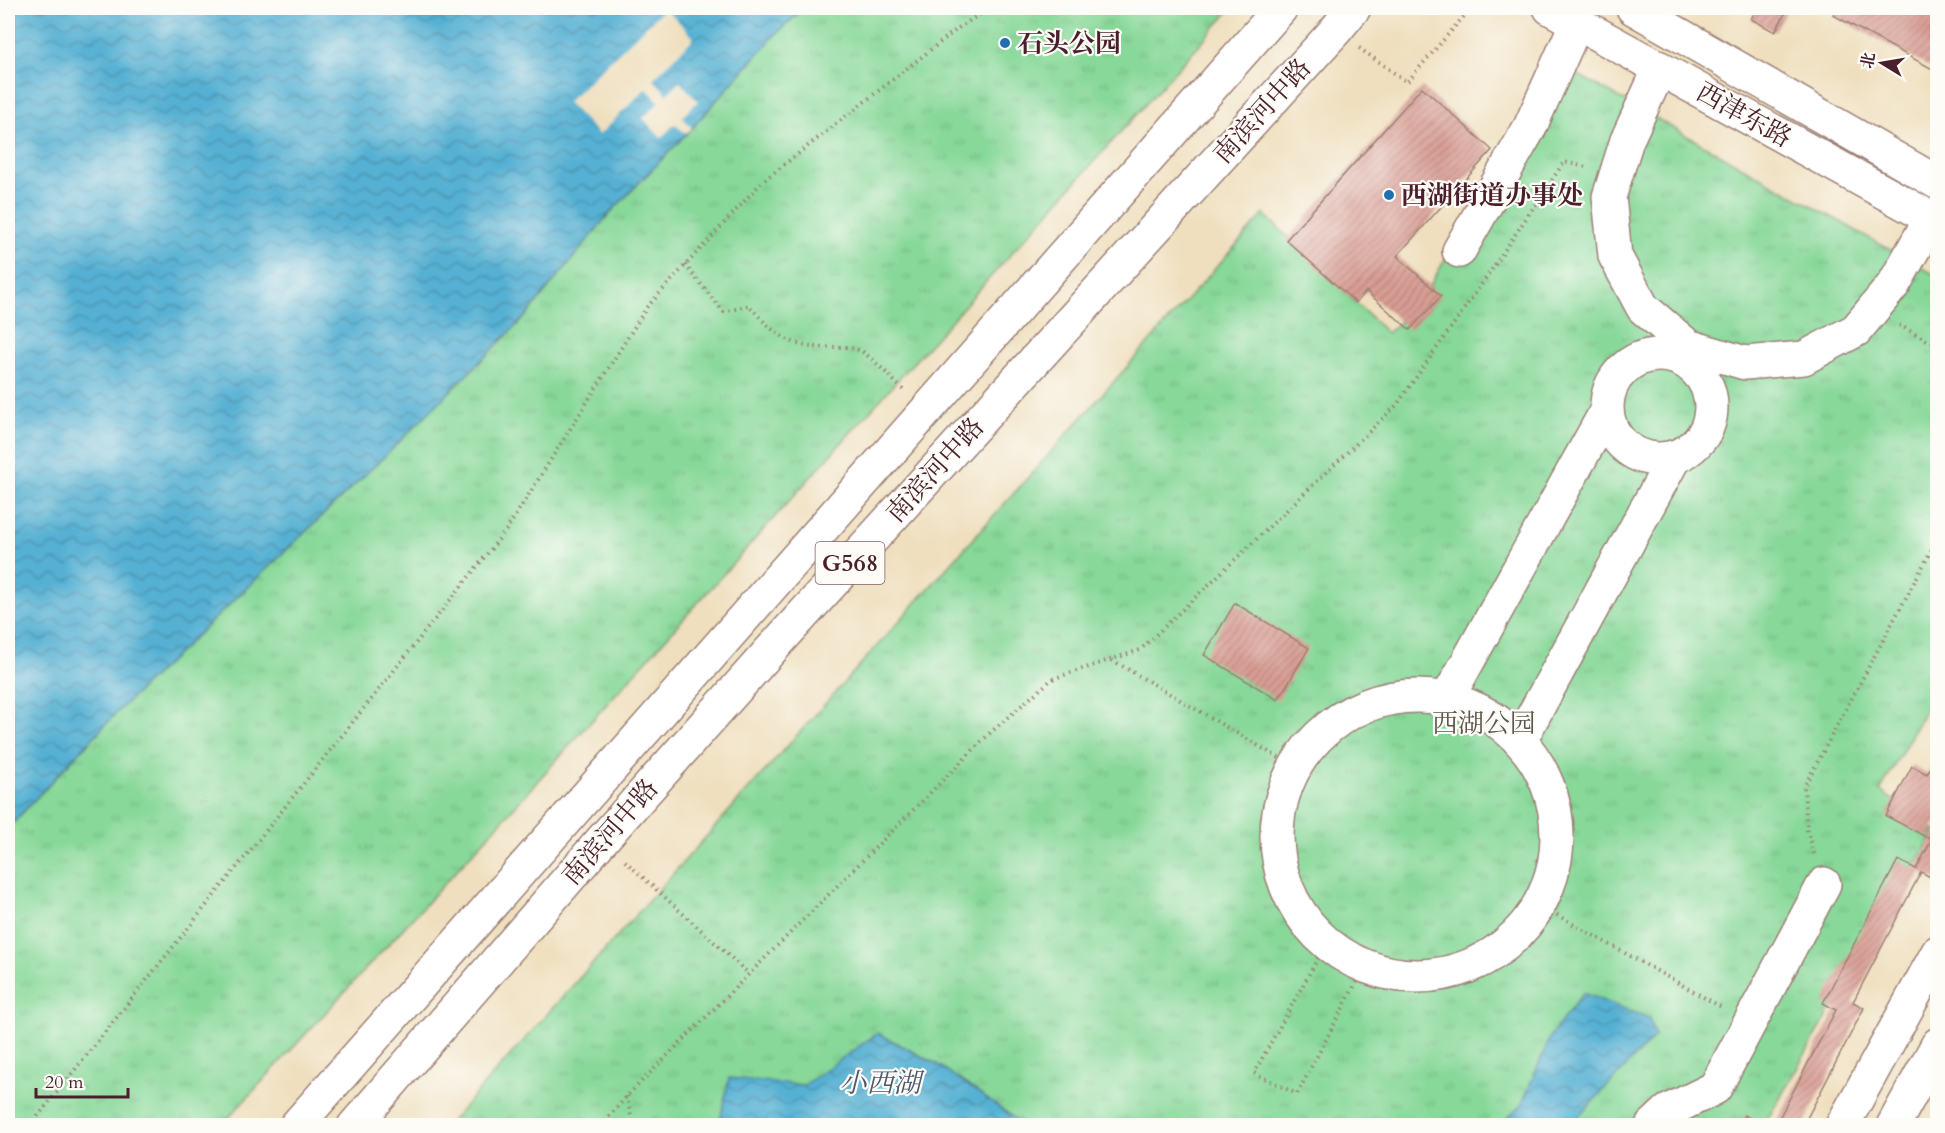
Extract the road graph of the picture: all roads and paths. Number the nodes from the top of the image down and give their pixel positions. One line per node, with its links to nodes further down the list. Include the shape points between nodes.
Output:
1 (990, 8): 12 (path, via 961,26 762,182)
2 (1281, 8): 17 (main road, 南滨河中路 / G568)
3 (1471, 8): 6 (path, via 1407,82)
4 (1633, 8): 9 (main road, 西津东路)
5 (1563, 15): 7 (main road, 西津东路); 11 (main road, via 1530,127)
6 (1345, 19): 24 (main road, 南滨河中路 / G568)
7 (1660, 68): 8 (main road); 10 (main road, 西津东路)
8 (1616, 173): 15 (main road, via 1609,197 1615,256 1643,308); 20 (path, via 1564,162 1396,406 1140,650)
9 (1938, 183)
10 (1934, 220): 13 (main road, via 1894,284)
11 (1459, 251)
12 (685, 265): 17 (path, via 724,312 749,305 766,326 789,340 814,347 860,351); 34 (path, via 647,307 507,529)
13 (1872, 309): 14 (path); 15 (main road, via 1856,330 1804,358 1745,363)
14 (1938, 346)
15 (1687, 353): 16 (main road, via 1645,356 1626,366 1613,381); 18 (main road, via 1710,392 1712,413 1705,433 1692,448)
16 (1607, 410): 18 (main road, via 1618,440 1634,453 1653,460); 21 (main road)
17 (926, 411): 35 (main road, 南滨河中路 / G568)
18 (1674, 458): 22 (main road)
19 (1938, 538): 25 (path, via 1804,787 1807,832)
20 (1112, 660): 23 (path); 30 (path, via 1052,679 990,733)
21 (1447, 699): 22 (main road, via 1487,712); 23 (main road, via 1434,694 1379,699 1330,724)
22 (1520, 740): 26 (main road, via 1529,748 1554,798 1558,853)
23 (1293, 766): 27 (main road, via 1276,819 1280,874 1305,924)
24 (602, 840): 30 (path); 36 (main road, 南滨河中路 / G568)
25 (1824, 884): 31 (main road)
26 (1540, 906): 29 (main road, via 1504,948 1455,973 1399,977); 31 (path)
27 (1327, 942): 29 (main road, via 1347,960); 29 (path, via 1254,1073 1297,1094)
28 (1938, 952): 40 (main road)
29 (1365, 966)
30 (748, 973): 33 (path)
31 (1750, 1023): 39 (main road, via 1715,1088 1668,1111)
32 (1938, 1044): 41 (main road)
33 (627, 1096): 37 (path); 38 (path)
34 (30, 1125)
35 (296, 1125)
36 (354, 1125)
37 (601, 1125)
38 (633, 1125)
39 (1652, 1125)
40 (1842, 1125)
41 (1893, 1125)

